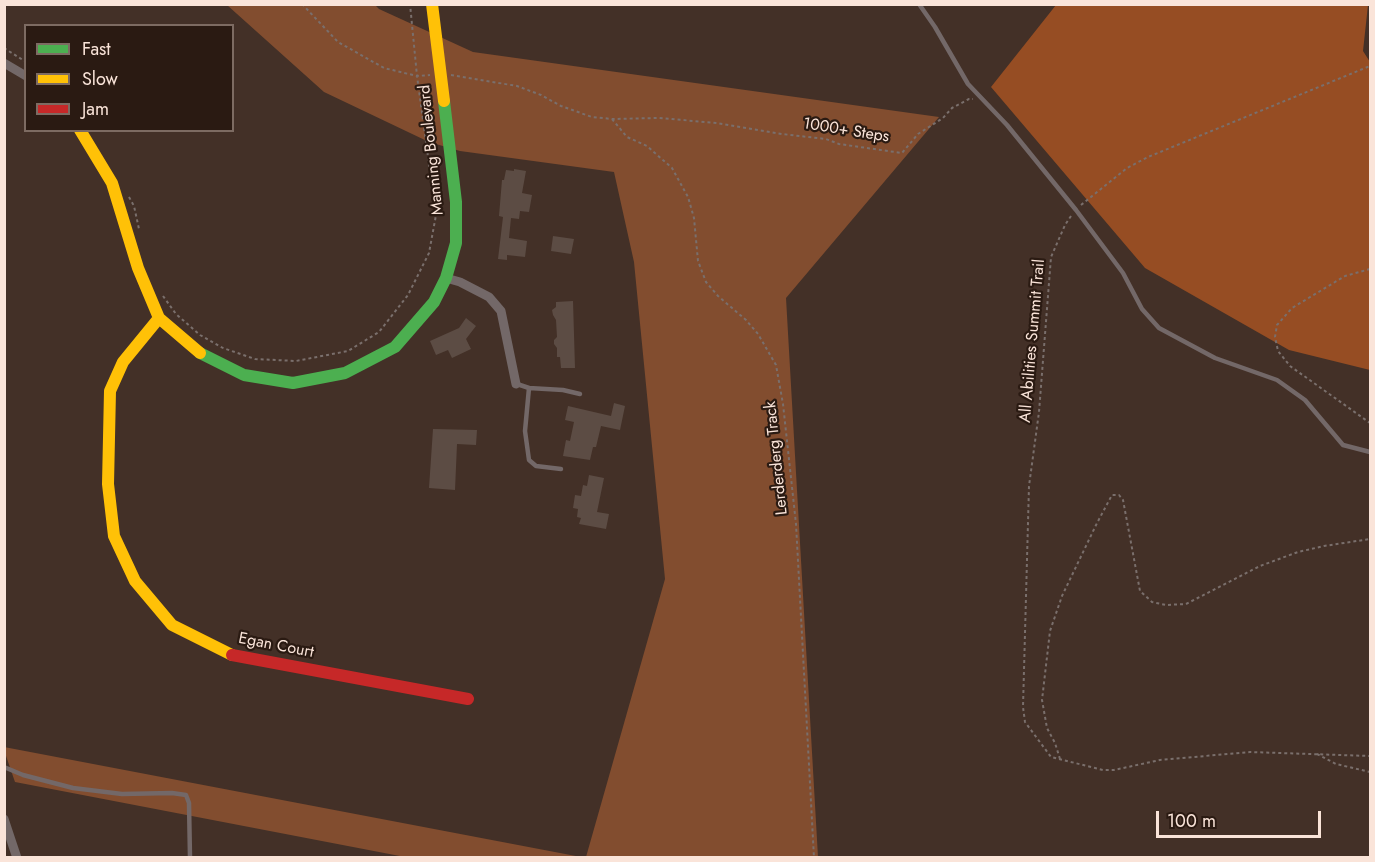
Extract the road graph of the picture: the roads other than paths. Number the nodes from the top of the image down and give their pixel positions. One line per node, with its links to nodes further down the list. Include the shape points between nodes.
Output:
1 (432, 4): 6 (street, Manning Boulevard, via 456,202 456,243)
2 (919, 4): 11 (lane, via 968,84 1076,210 1123,273 1142,309 1160,328 1215,358 1277,380 1305,400 1343,445)
3 (4, 63): 4 (street)
4 (24, 75)
5 (81, 132): 7 (street, Manning Boulevard, via 112,183 138,268)
6 (446, 278): 7 (street, Manning Boulevard, via 434,302 395,347 345,374 293,383 244,375 198,352); 8 (street, via 489,297 501,310)
7 (159, 318): 13 (street, Egan Court, via 123,362 110,391 108,484 114,536 135,581 172,625 228,654)
8 (516, 384): 9 (lane)
9 (529, 388): 10 (lane); 12 (lane, via 525,431 529,460 536,466)
10 (580, 394)
11 (1371, 452)
12 (561, 469)
13 (468, 699)
14 (4, 767): 17 (lane, via 73,788 186,795)
15 (4, 819): 16 (street)
16 (17, 858)
17 (190, 858)

